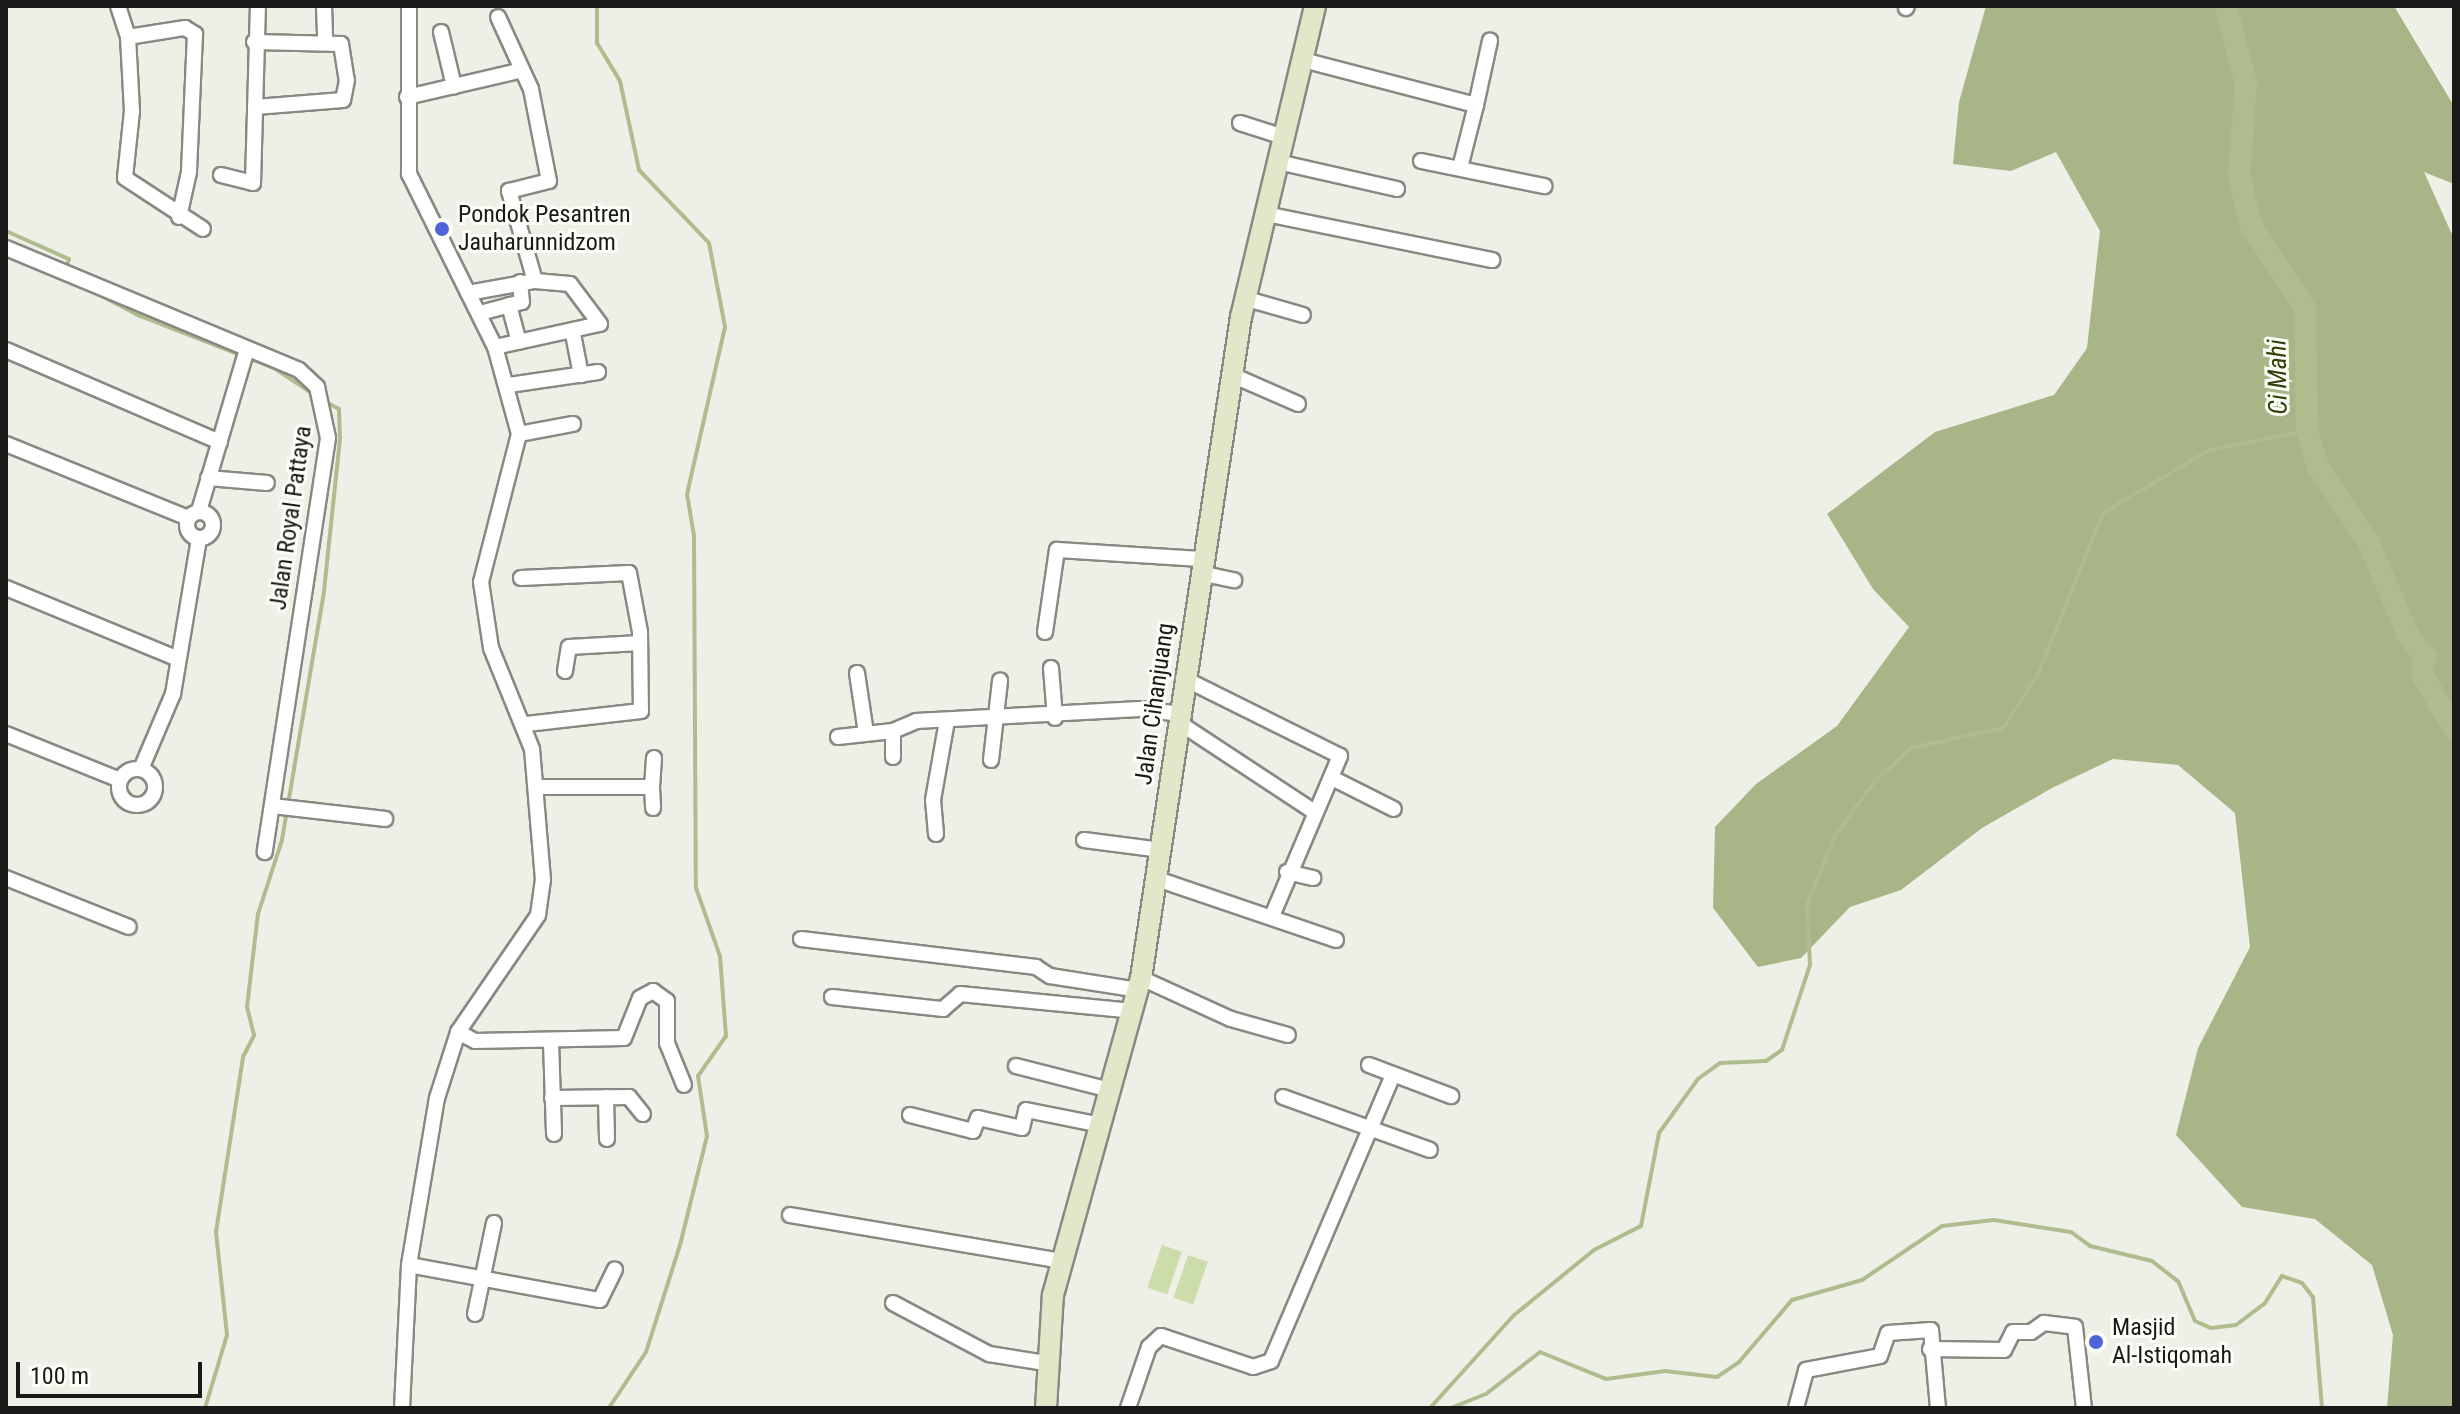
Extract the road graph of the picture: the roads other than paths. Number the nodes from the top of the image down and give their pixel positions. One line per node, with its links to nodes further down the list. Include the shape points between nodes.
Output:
1 (118, 6): 8 (street)
2 (258, 6): 10 (street)
3 (324, 6): 11 (street)
4 (409, 6): 15 (street)
5 (1315, 6): 12 (main road, Jalan Cihanjuang)
6 (498, 17): 13 (street)
7 (441, 32): 14 (street)
8 (128, 37): 27 (street, via 132,111 123,171); 27 (street, via 185,28 195,34 189,172)
9 (1490, 41): 16 (street)
10 (254, 42): 11 (street); 17 (street)
11 (325, 42): 17 (street, via 343,46 346,97)
12 (1303, 60): 16 (street); 19 (main road, Jalan Cihanjuang)
13 (519, 71): 14 (street); 31 (street, via 531,89 549,181 509,191)
14 (454, 86): 15 (street)
15 (407, 97): 32 (street, via 415,195)
16 (1476, 105): 22 (street)
17 (255, 107): 23 (street, via 253,183)
18 (1240, 123): 19 (street)
19 (1284, 137): 21 (main road, Jalan Cihanjuang)
20 (1421, 161): 22 (street)
21 (1278, 162): 25 (street); 26 (main road, Jalan Cihanjuang)
22 (1460, 168): 24 (street)
23 (221, 175)
24 (1544, 186)
25 (1397, 189)
26 (1266, 214): 30 (street); 33 (main road, Jalan Cihanjuang)
27 (179, 217): 28 (street)
28 (203, 229)
29 (6, 248): 40 (street, Jalan Royal Pattaya)
30 (1492, 260)
31 (527, 282): 32 (street); 34 (street, via 523,301); 37 (street, via 566,282 582,294 600,326)
32 (468, 293): 35 (street)
33 (1247, 299): 36 (street); 44 (main road, Jalan Cihanjuang)
34 (509, 305): 35 (street); 38 (street)
35 (480, 313): 39 (street)
36 (1303, 315)
37 (573, 334): 38 (street); 43 (street)
38 (519, 342): 39 (street)
39 (495, 347): 45 (street)
40 (247, 349): 49 (street); 84 (street, Jalan Royal Pattaya, via 299,370 317,387 328,422)
41 (6, 350): 49 (street)
42 (598, 372): 43 (street)
43 (581, 375): 45 (street)
44 (1232, 375): 46 (street); 55 (main road, Jalan Cihanjuang)
45 (509, 385): 48 (street)
46 (1298, 404)
47 (573, 424): 48 (street)
48 (519, 434): 71 (street, via 481,582 491,648)
49 (220, 442): 51 (street)
50 (6, 444): 53 (street)
51 (208, 478): 52 (street); 53 (street)
52 (267, 483)
53 (194, 515): 54 (street, via 188,531); 54 (street, via 214,524)
54 (199, 538): 61 (street)
55 (1201, 566): 57 (street); 59 (street, via 1058,549); 65 (main road, Jalan Cihanjuang)
56 (521, 578): 60 (street, via 629,573)
57 (1234, 580)
58 (6, 588): 61 (street)
59 (1045, 632)
60 (640, 643): 63 (street, via 569,647); 71 (street, via 638,713)
61 (178, 659): 79 (street, via 173,694)
62 (1051, 668): 67 (street)
63 (565, 671)
64 (857, 673): 73 (street)
65 (1183, 678): 68 (main road, Jalan Cihanjuang); 80 (street, via 1337,752)
66 (1000, 681): 70 (street)
67 (1055, 718): 68 (street, via 1140,709); 70 (street)
68 (1178, 718): 87 (street); 91 (main road, Jalan Cihanjuang)
69 (947, 721): 70 (street); 72 (street); 89 (street, via 934,792)
70 (998, 721): 78 (street)
71 (527, 724): 82 (street)
72 (893, 731): 73 (street); 76 (street)
73 (866, 733): 75 (street)
74 (6, 734): 81 (street)
75 (838, 737)
76 (893, 757)
77 (654, 758): 83 (street)
78 (991, 760)
79 (141, 769): 81 (street); 81 (street, via 154,780 148,801 126,801)
80 (1332, 778): 86 (street); 87 (street)
81 (120, 780)
82 (536, 787): 83 (street); 105 (street, via 543,880 538,915)
83 (652, 787): 85 (street)
84 (273, 806): 88 (street); 92 (street, Jalan Royal Pattaya)
85 (653, 808)
86 (1394, 809)
87 (1313, 811): 93 (street)
88 (385, 819)
89 (936, 834)
90 (1084, 840): 91 (street)
91 (1161, 850): 96 (main road, Jalan Cihanjuang)
92 (265, 852)
93 (1287, 872): 95 (street); 97 (street)
94 (6, 878): 98 (street)
95 (1313, 878)
96 (1157, 879): 97 (street); 101 (main road, Jalan Cihanjuang)
97 (1273, 914): 100 (street)
98 (129, 927)
99 (801, 939): 101 (street)
100 (1336, 940)
101 (1139, 984): 104 (main road, Jalan Cihanjuang); 106 (street)
102 (832, 997): 104 (street, via 943,1009 960,994)
103 (1052, 1010): 104 (street)
104 (1131, 1015): 112 (main road, Jalan Cihanjuang)
105 (458, 1032): 107 (street, via 475,1041); 127 (street, via 437,1098)
106 (1288, 1035)
107 (551, 1042): 111 (street, via 624,1038 640,998 653,991 667,1001 667,1043); 116 (street)
108 (1369, 1065): 110 (street)
109 (1016, 1066): 112 (street)
110 (1393, 1075): 113 (street); 120 (street)
111 (684, 1085)
112 (1110, 1090): 119 (main road, Jalan Cihanjuang)
113 (1451, 1096)
114 (606, 1097): 116 (street); 117 (street, via 629,1097); 122 (street)
115 (1283, 1097): 120 (street)
116 (552, 1098): 121 (street)
117 (643, 1114)
118 (910, 1115): 119 (street, via 973,1131 978,1118 1020,1128 1026,1110)
119 (1101, 1125): 126 (main road, Jalan Cihanjuang)
120 (1372, 1128): 123 (street); 136 (street, via 1266,1366 1161,1336 1149,1347)
121 (554, 1134)
122 (607, 1139)
123 (1430, 1150)
124 (790, 1215): 126 (street)
125 (494, 1223): 129 (street)
126 (1063, 1261): 133 (main road, Jalan Cihanjuang)
127 (409, 1265): 129 (street); 134 (street)
128 (615, 1269): 129 (street, via 600,1300)
129 (483, 1278): 131 (street)
130 (893, 1303): 133 (street, via 989,1354)
131 (475, 1314)
132 (1930, 1349): 137 (street, via 1931,1330 1888,1333 1880,1356 1826,1363 1800,1378); 138 (street); 139 (street, via 2004,1350 2013,1332 2031,1332 2044,1323 2075,1327)
133 (1045, 1363): 135 (main road, Jalan Cihanjuang)
134 (402, 1408)
135 (1046, 1408)
136 (1128, 1408)
137 (1796, 1408)
138 (1938, 1408)
139 (2084, 1408)

